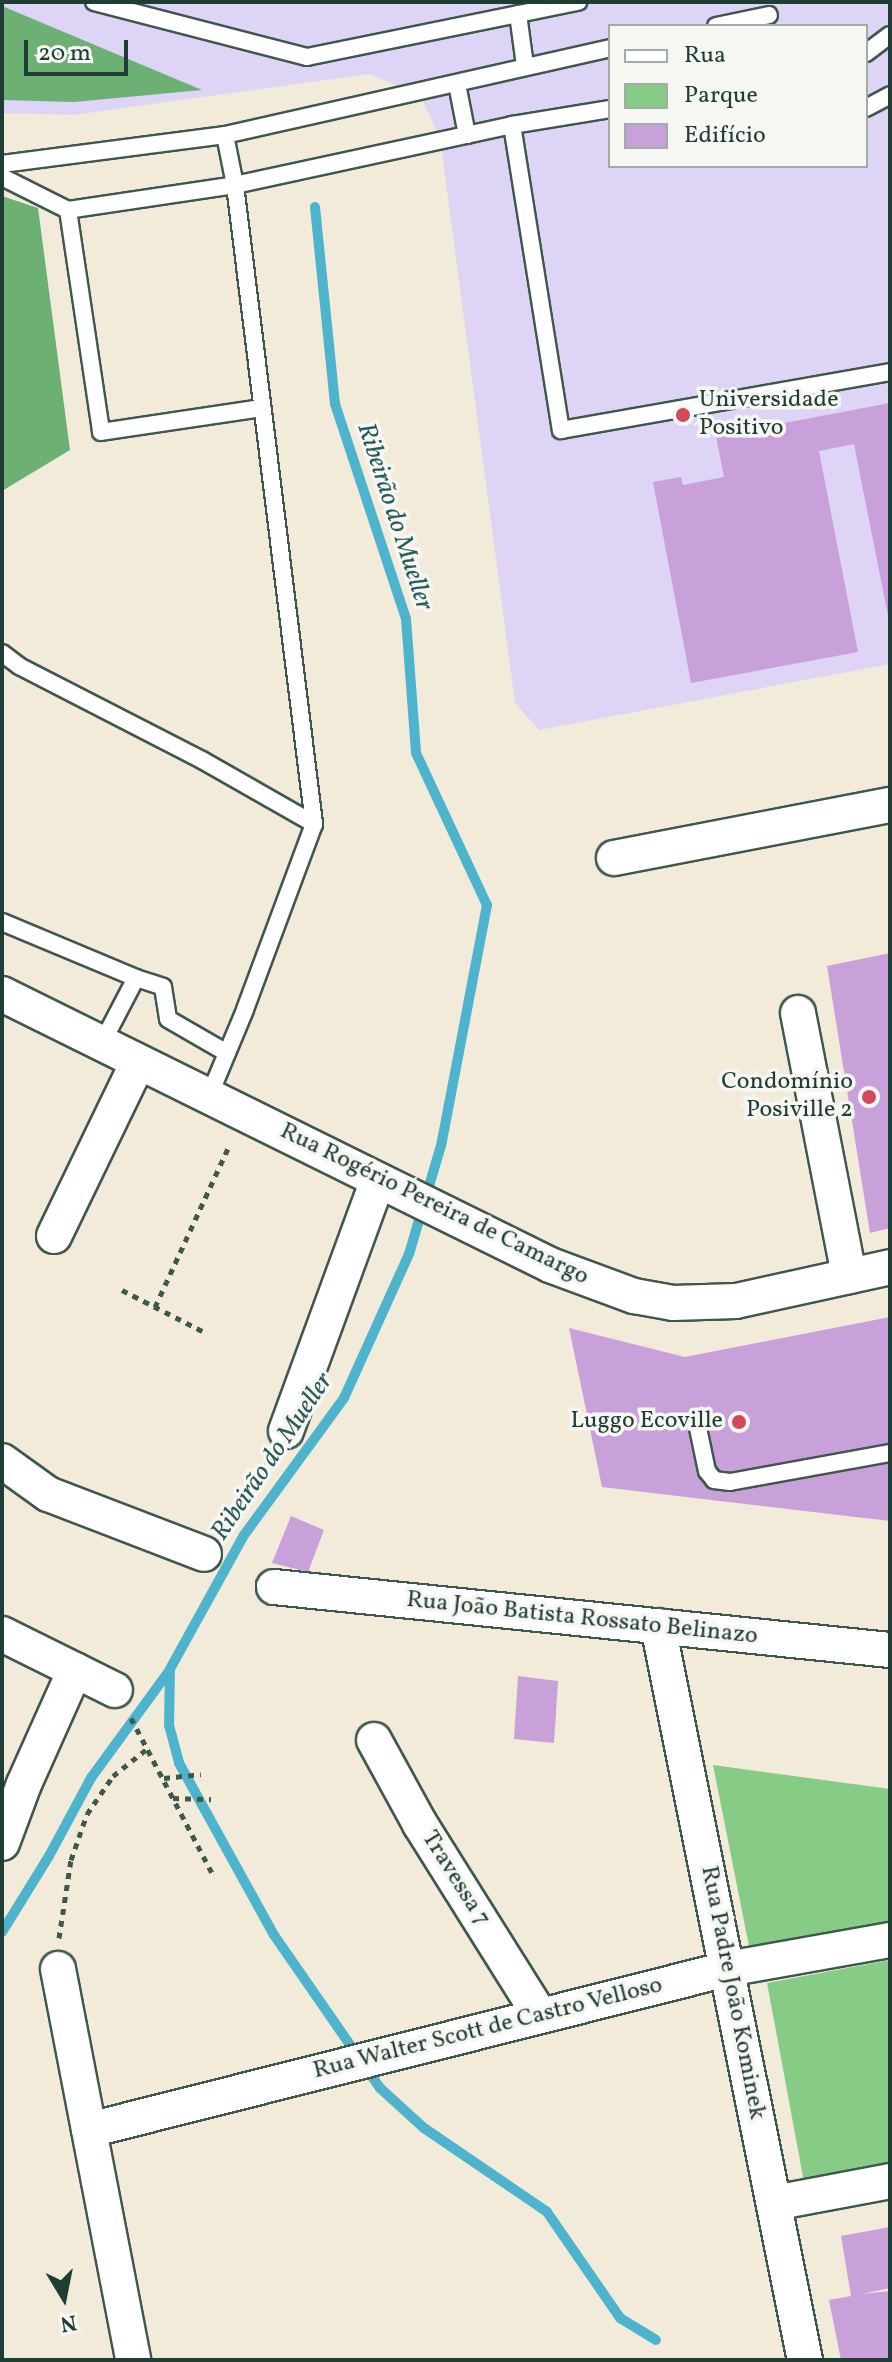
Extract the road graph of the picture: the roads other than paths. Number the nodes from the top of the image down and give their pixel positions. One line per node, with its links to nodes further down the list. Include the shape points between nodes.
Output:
1 (94, 2): 3 (lane, via 307,57)
2 (578, 2): 3 (lane)
3 (518, 14): 9 (lane)
4 (770, 14): 5 (lane)
5 (725, 24)
6 (890, 35): 8 (lane)
7 (608, 48): 9 (lane)
8 (868, 52)
9 (525, 66): 10 (lane)
10 (457, 84): 15 (lane); 16 (lane)
11 (890, 95): 12 (lane)
12 (868, 107)
13 (608, 109): 14 (lane)
14 (512, 125): 16 (lane); 21 (lane, via 561,430)
15 (225, 135): 17 (lane); 19 (lane)
16 (467, 135): 19 (lane)
17 (2, 164)
18 (2, 177): 20 (lane)
19 (235, 185): 20 (lane); 22 (lane)
20 (68, 210): 22 (lane, via 101,432)
21 (890, 372)
22 (262, 408): 25 (lane)
23 (2, 653): 25 (lane)
24 (890, 805): 26 (street)
25 (314, 824): 32 (lane)
26 (614, 858)
27 (2, 922): 28 (lane)
28 (136, 978): 31 (lane); 32 (lane, via 163,987 168,1019)
29 (2, 994): 31 (street, Rua Rogério Pereira de Camargo)
30 (798, 1013): 38 (street)
31 (102, 1043): 33 (street, Rua Rogério Pereira de Camargo)
32 (227, 1053): 34 (lane)
33 (138, 1062): 34 (street, Rua Rogério Pereira de Camargo); 36 (street)
34 (209, 1096): 35 (street, Rua Rogério Pereira de Camargo)
35 (385, 1184): 38 (street, Rua Rogério Pereira de Camargo, via 590,1282 673,1303 736,1301); 40 (street)
36 (54, 1236)
37 (890, 1267): 38 (street, Rua Rogério Pereira de Camargo)
38 (849, 1276)
39 (698, 1428): 41 (lane, via 707,1471 714,1480 730,1482)
40 (286, 1431)
41 (890, 1453)
42 (2, 1461): 43 (street, via 48,1494)
43 (204, 1554)
44 (274, 1587): 45 (street, Rua João Batista Rossato Belinazo)
45 (658, 1626): 47 (street, Rua João Batista Rossato Belinazo); 54 (street, Rua Padre João Kominek)
46 (2, 1634): 48 (street)
47 (890, 1650)
48 (75, 1670): 49 (street); 51 (street)
49 (115, 1690)
50 (374, 1740): 55 (street, Travessa 7, via 427,1836)
51 (2, 1843)
52 (890, 1940): 54 (street, Rua Walter Scott de Castro Velloso)
53 (58, 1969): 56 (street)
54 (727, 1969): 55 (street, Rua Walter Scott de Castro Velloso); 58 (street, Rua Padre João Kominek)
55 (540, 2015): 56 (street, Rua Walter Scott de Castro Velloso)
56 (89, 2130): 59 (street)
57 (890, 2181): 58 (street)
58 (774, 2203): 60 (street, Rua Padre João Kominek)
59 (133, 2360)
60 (805, 2360)

